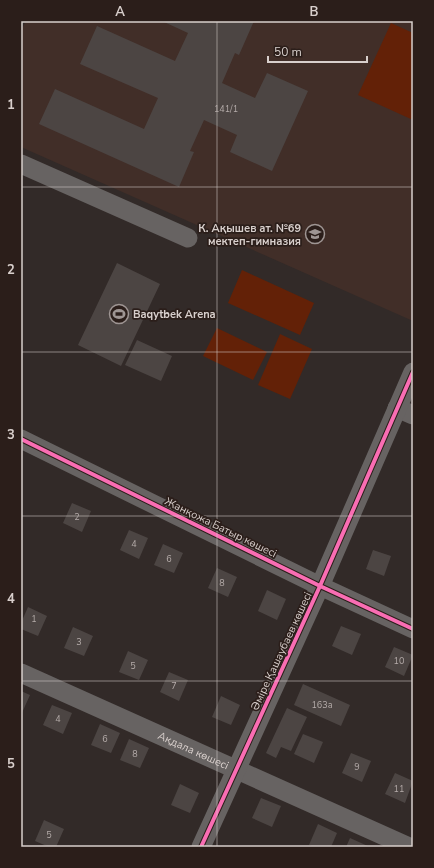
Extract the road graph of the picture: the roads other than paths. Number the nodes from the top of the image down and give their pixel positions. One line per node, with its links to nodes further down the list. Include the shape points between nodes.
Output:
1 (21, 164): 2 (street)
2 (188, 238)
3 (413, 372): 4 (street, Әміре Қашаубаев көшесі)
4 (405, 412): 6 (street, Әміре Қашаубаев көшесі)
5 (21, 439): 6 (street, Жанқожа Батыр көшесі)
6 (320, 586): 7 (street, Жанқожа Батыр көшесі); 9 (street, Әміре Қашаубаев көшесі)
7 (413, 629)
8 (21, 673): 9 (street, Ақдала көшесі)
9 (236, 770): 10 (street, Әміре Қашаубаев көшесі); 11 (street, Ақдала көшесі)
10 (201, 847)
11 (409, 847)

